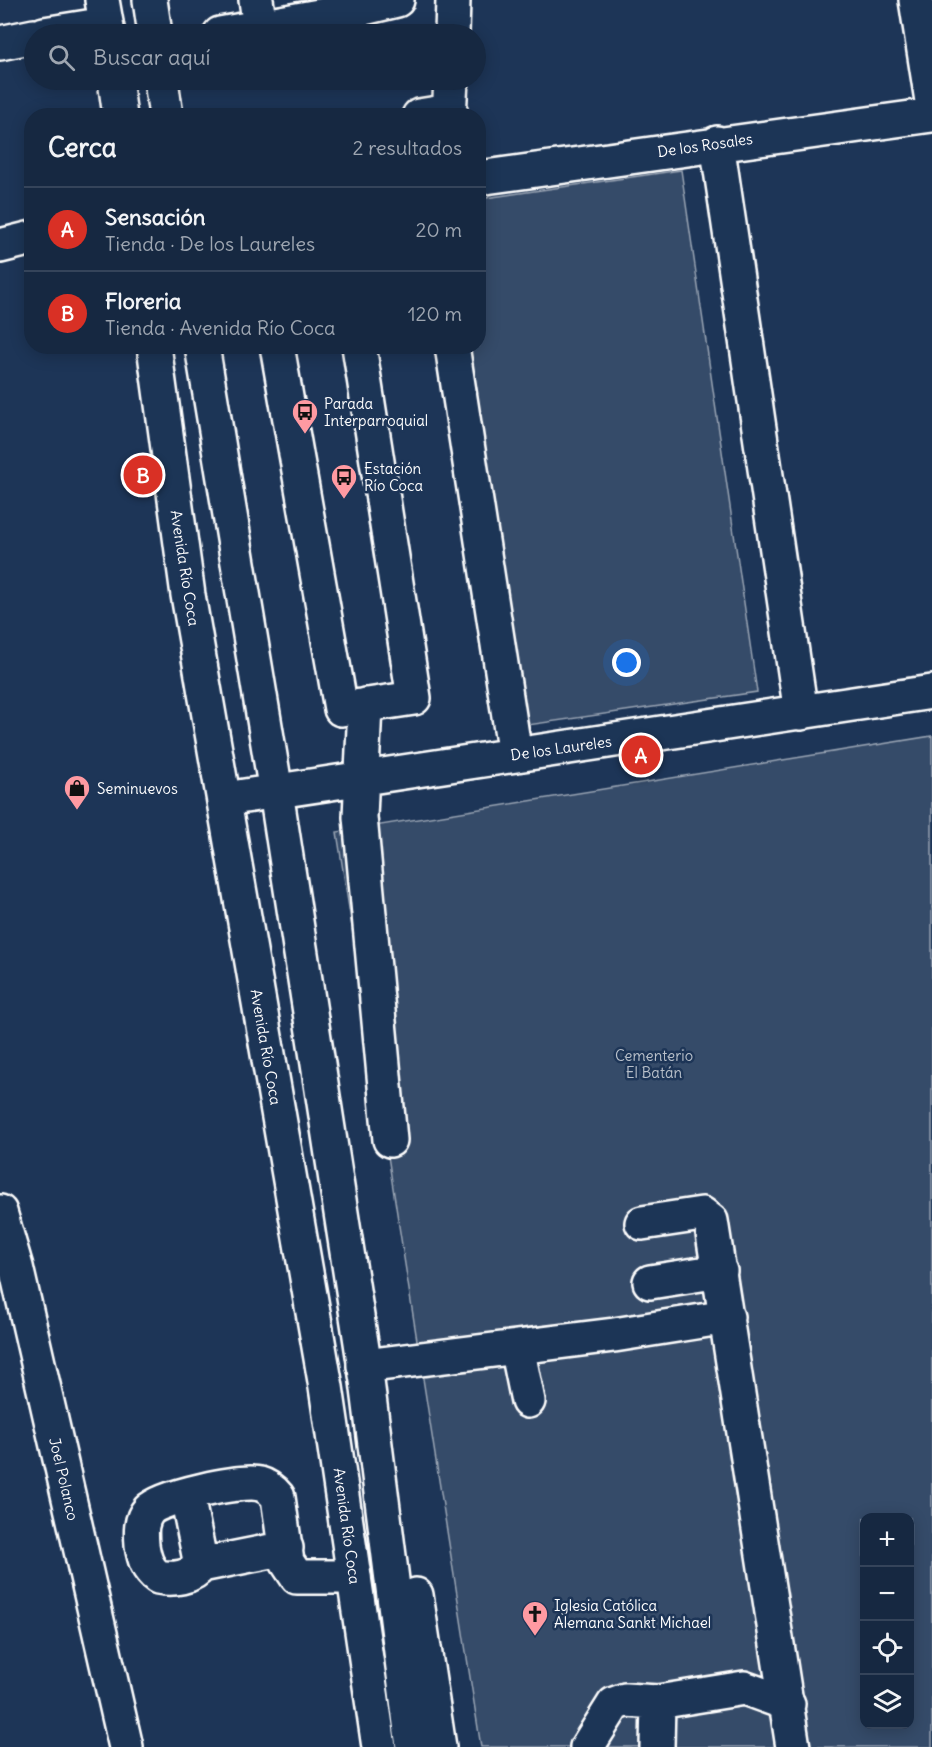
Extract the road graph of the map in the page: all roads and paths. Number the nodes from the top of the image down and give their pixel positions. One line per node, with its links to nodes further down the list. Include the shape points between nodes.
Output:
1 (136, 0): 10 (main road)
2 (150, 0): 11 (main road)
3 (397, 0): 6 (main road)
4 (453, 0): 13 (main road)
5 (916, 0): 18 (main road)
6 (364, 4): 7 (main road)
7 (258, 14): 12 (main road)
8 (105, 19): 9 (main road)
9 (85, 24)
10 (140, 24)
11 (154, 24)
12 (239, 24)
13 (452, 24)
14 (24, 38): 15 (main road)
15 (0, 43)
16 (116, 90): 19 (main road)
17 (162, 90): 20 (main road)
18 (932, 101)
19 (119, 108)
20 (165, 108)
21 (932, 115): 22 (main road, De los Rosales)
22 (717, 143): 23 (main road, De los Rosales); 33 (main road)
23 (486, 177)
24 (24, 240): 25 (main road)
25 (0, 246)
26 (155, 354): 37 (main road, Avenida Río Coca, via 188,595)
27 (203, 354): 36 (main road)
28 (279, 354): 32 (main road, via 341,709)
29 (360, 354): 32 (main road, via 414,698)
30 (453, 354): 34 (main road)
31 (932, 692): 33 (main road, De los Laureles)
32 (365, 705): 35 (main road)
33 (801, 713): 34 (main road, De los Laureles)
34 (515, 755): 35 (main road, De los Laureles)
35 (360, 779): 36 (main road, De los Laureles); 38 (main road, via 360,817)
36 (276, 792): 37 (main road, De los Laureles); 45 (main road)
37 (225, 799): 50 (main road, Avenida Río Coca, via 326,1387)
38 (390, 1140)
39 (0, 1212): 53 (main road, Joel Polanco)
40 (642, 1223): 41 (main road, via 702,1214 707,1217)
41 (720, 1271): 42 (main road); 43 (main road)
42 (650, 1282)
43 (727, 1317): 44 (main road); 52 (main road)
44 (517, 1347): 45 (main road); 46 (main road)
45 (365, 1374): 55 (main road); 56 (main road, via 390,1419)
46 (528, 1401)
47 (188, 1496): 48 (main road, via 240,1484 259,1484 272,1490 278,1497); 49 (main road); 49 (main road, via 166,1500 149,1510 141,1524 142,1544 146,1562 158,1577 189,1575)
48 (286, 1548): 49 (main road); 50 (main road, via 287,1562 297,1577)
49 (201, 1565)
50 (354, 1577): 54 (main road, Avenida Río Coca)
51 (658, 1702): 52 (main road, via 744,1688); 57 (main road, via 625,1700 614,1704); 58 (main road)
52 (788, 1704): 59 (main road)
53 (126, 1747)
54 (379, 1747)
55 (413, 1747)
56 (439, 1747)
57 (587, 1747)
58 (657, 1747)
59 (794, 1747)

